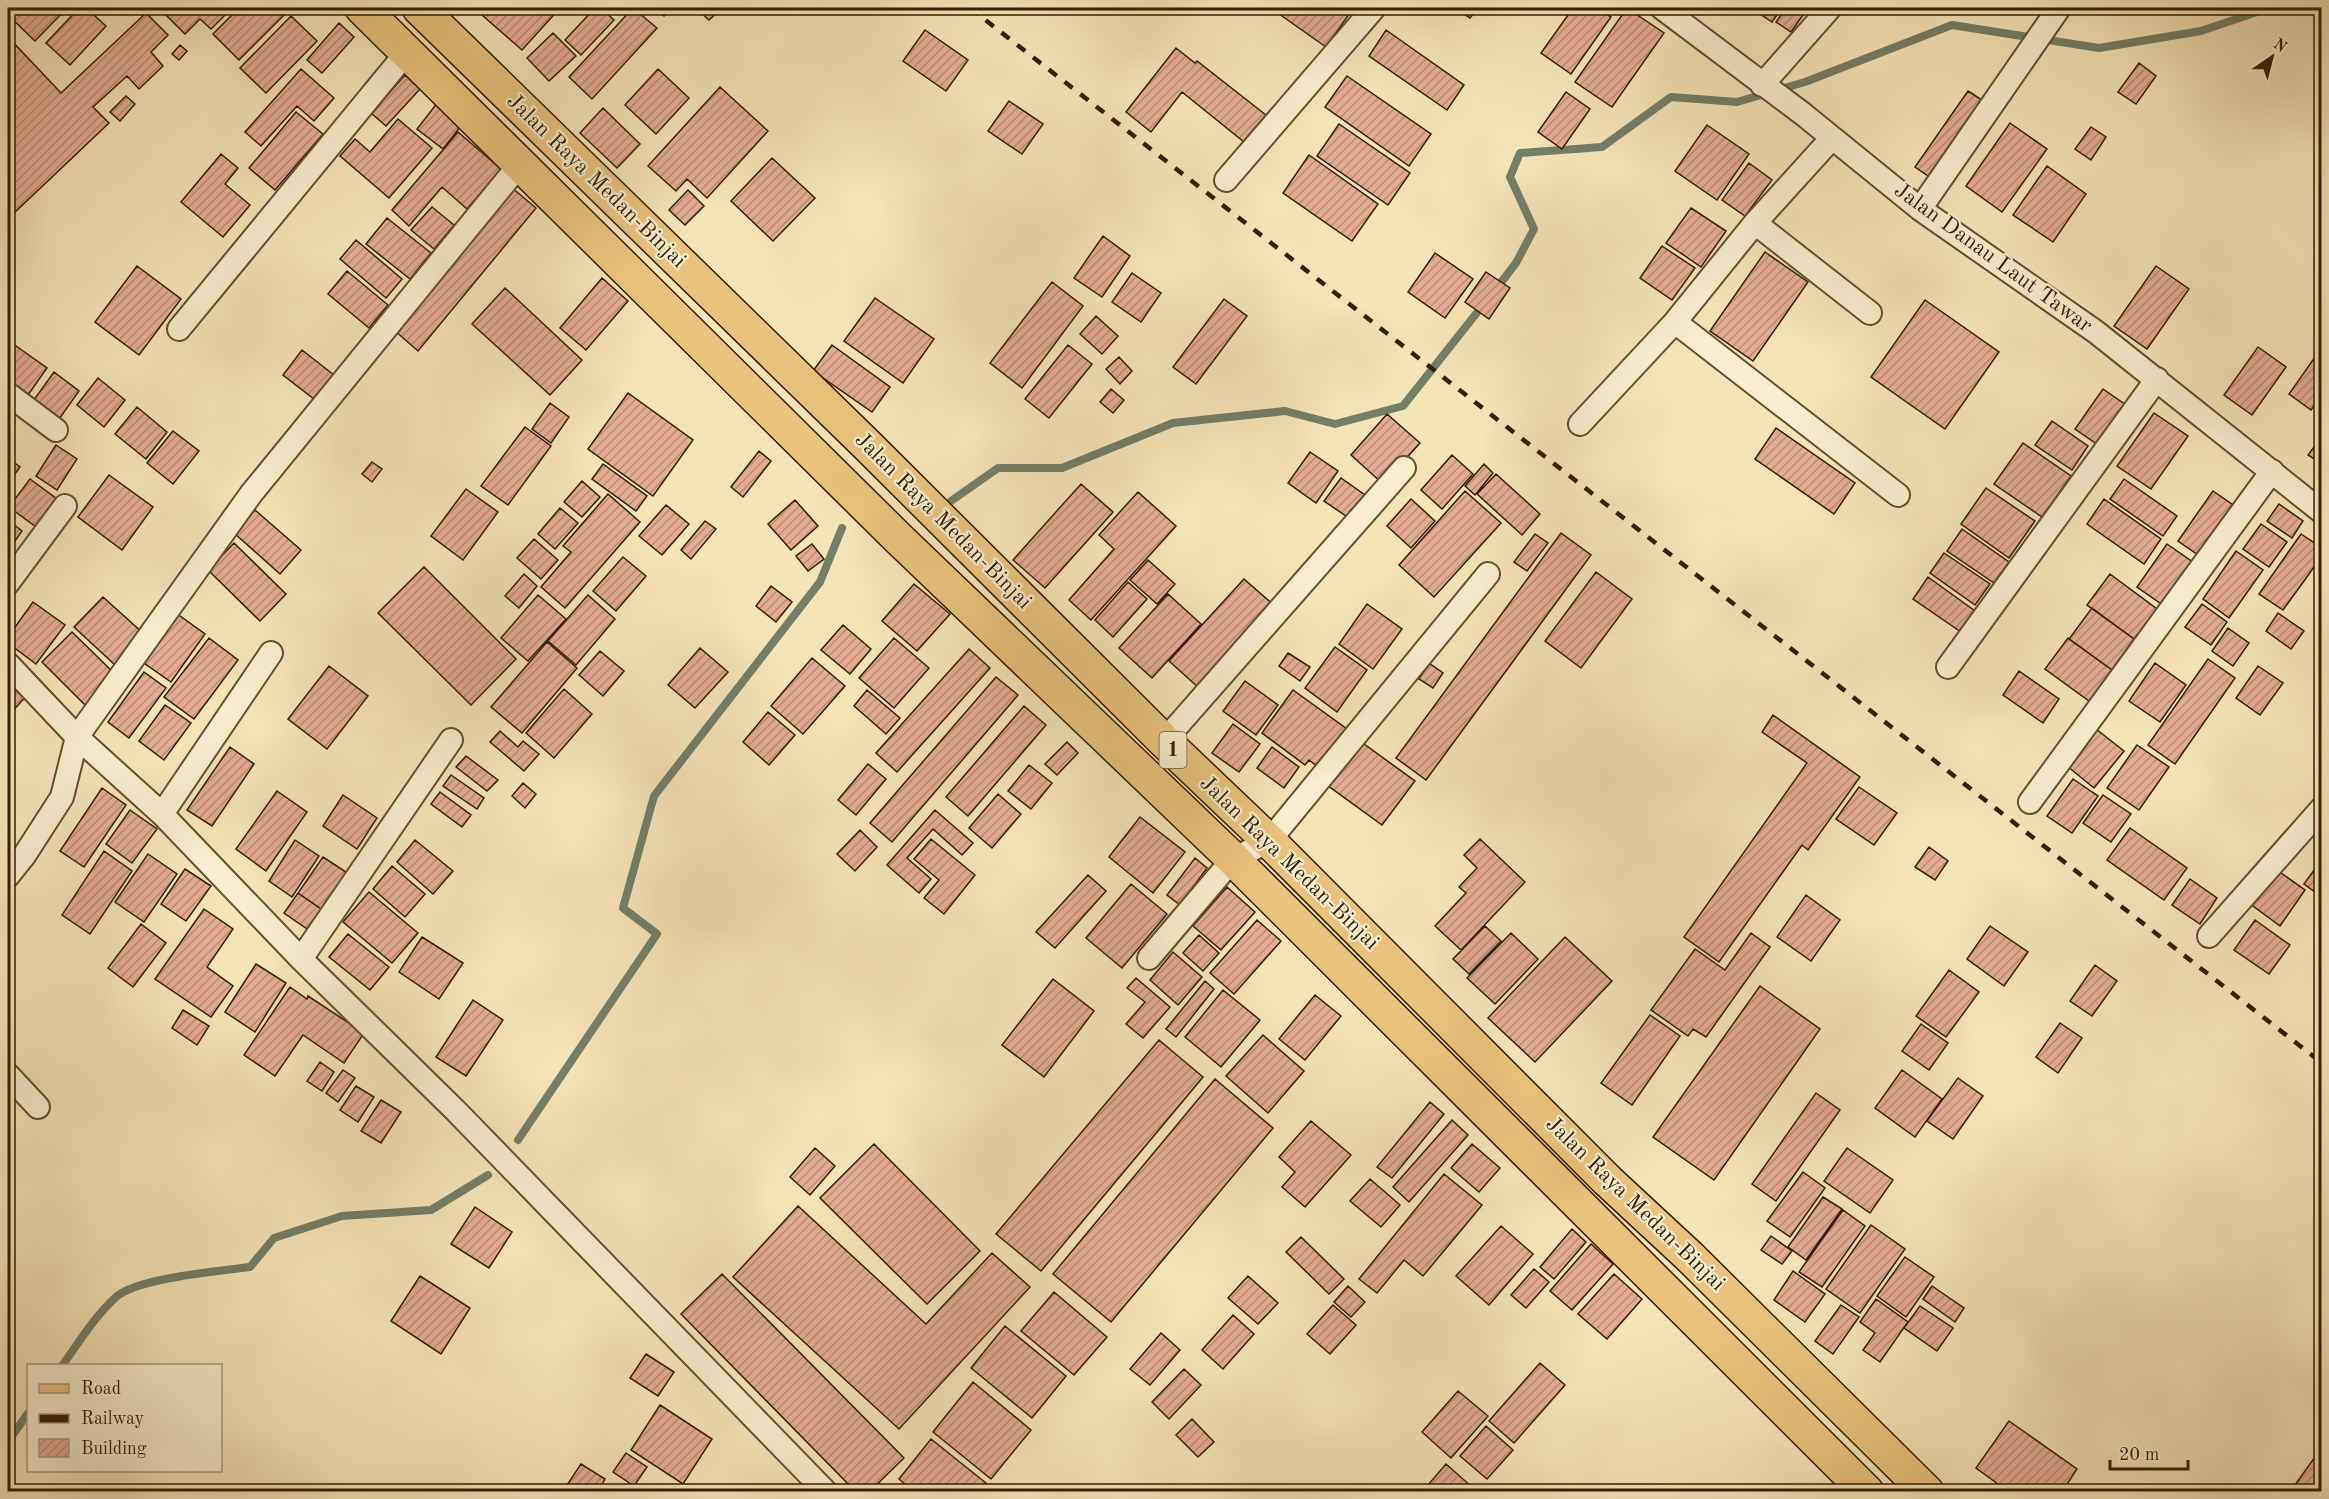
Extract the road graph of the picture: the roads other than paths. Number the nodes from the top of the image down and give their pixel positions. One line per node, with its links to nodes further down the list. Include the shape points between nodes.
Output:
1 (362, 8): 7 (main road, Jalan Raya Medan-Binjai / 1)
2 (419, 8): 33 (main road, Jalan Raya Medan-Binjai / 1)
3 (1374, 8): 11 (street)
4 (1662, 8): 8 (street, Jalan Danau Laut Tawar)
5 (1830, 8): 8 (street)
6 (2059, 8): 12 (street)
7 (407, 52): 10 (main road, Jalan Raya Medan-Binjai / 1); 16 (street)
8 (1766, 88): 9 (street, Jalan Danau Laut Tawar)
9 (1832, 138): 12 (street, Jalan Danau Laut Tawar); 13 (street)
10 (520, 164): 31 (street, via 251,494); 38 (main road, Jalan Raya Medan-Binjai / 1, via 898,538)
11 (1226, 180)
12 (1920, 209): 17 (street, Jalan Danau Laut Tawar, via 2096,332)
13 (1755, 223): 14 (street); 15 (street)
14 (1870, 313)
15 (1675, 322): 19 (street); 23 (street)
16 (179, 329)
17 (2157, 380): 22 (street, Jalan Danau Laut Tawar); 30 (street)
18 (8, 394): 20 (street)
19 (1580, 424)
20 (56, 430)
21 (1404, 468): 33 (street)
22 (2272, 471): 25 (street, Jalan Danau Laut Tawar); 34 (street)
23 (1898, 495)
24 (65, 506): 27 (street)
25 (2322, 512)
26 (1488, 574): 37 (street)
27 (8, 583)
28 (271, 653): 36 (street)
29 (8, 664): 31 (street)
30 (1948, 667)
31 (77, 737): 36 (street); 39 (street, via 62,797)
32 (451, 740): 42 (street)
33 (1164, 741): 37 (main road, Jalan Raya Medan-Binjai / 1)
34 (2030, 802)
35 (2322, 808): 40 (street)
36 (162, 814): 42 (street)
37 (1269, 841): 38 (street); 47 (main road, Jalan Raya Medan-Binjai / 1, via 1607,1180)
38 (1233, 859): 41 (street); 46 (main road, Jalan Raya Medan-Binjai / 1)
39 (8, 876)
40 (2209, 936)
41 (1149, 958)
42 (301, 960): 45 (street, via 456,1111)
43 (8, 1075): 44 (street)
44 (38, 1107)
45 (826, 1491)
46 (1867, 1491)
47 (1927, 1491)

